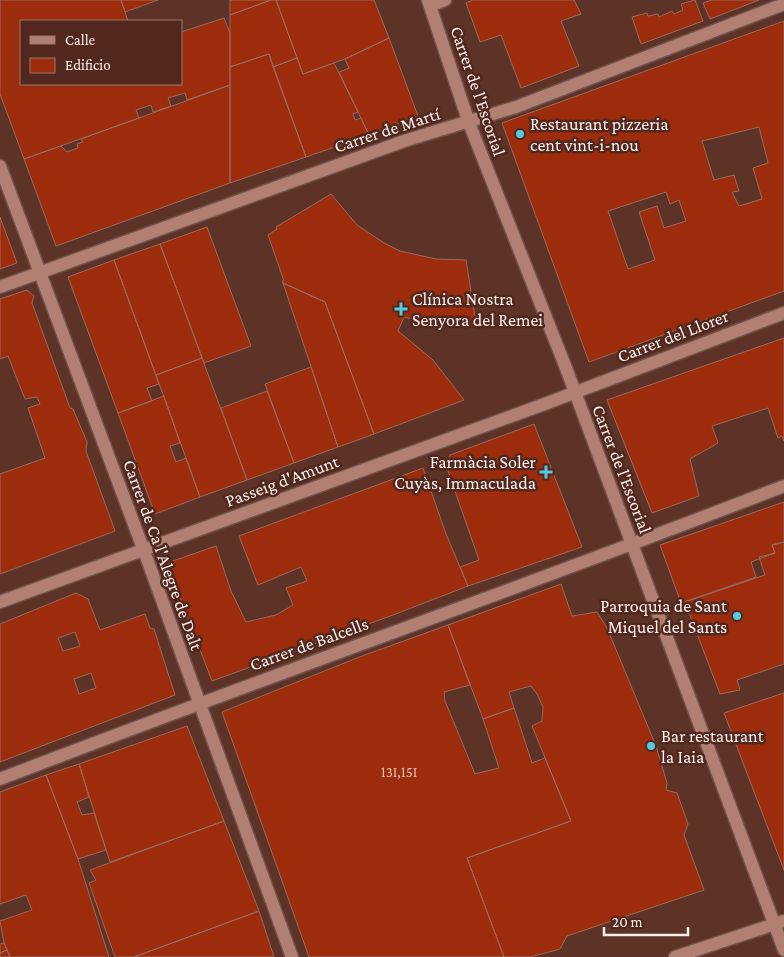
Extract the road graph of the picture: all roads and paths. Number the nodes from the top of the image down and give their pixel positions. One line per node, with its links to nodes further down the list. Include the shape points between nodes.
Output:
1 (445, 0): 2 (street)
2 (429, 3): 4 (street, Carrer de l'Escorial)
3 (784, 4): 4 (street, Carrer de Martí)
4 (469, 123): 6 (street, Carrer de Martí, via 407,140); 9 (street, Carrer de l'Escorial)
5 (0, 166): 6 (street, Carrer de Ca l'Alegre de Dalt)
6 (40, 273): 7 (street, Carrer de Martí); 12 (street, Carrer de Ca l'Alegre de Dalt)
7 (0, 287)
8 (784, 312): 9 (street, Carrer del Llorer)
9 (575, 391): 11 (street, Carrer de l'Escorial); 12 (street, Passeig d'Amunt)
10 (784, 486): 11 (street, Carrer de Balcells)
11 (632, 544): 14 (street, Carrer de Balcells); 16 (street, Carrer de l'Escorial)
12 (144, 550): 13 (street, Passeig d'Amunt); 14 (street, Carrer de Ca l'Alegre de Dalt)
13 (0, 602)
14 (199, 703): 15 (street, Carrer de Balcells); 18 (street, Carrer de Ca l'Alegre de Dalt)
15 (0, 780)
16 (779, 923): 17 (street, Carrer de l'Escorial); 19 (street)
17 (784, 950)
18 (292, 957)
19 (675, 957)

